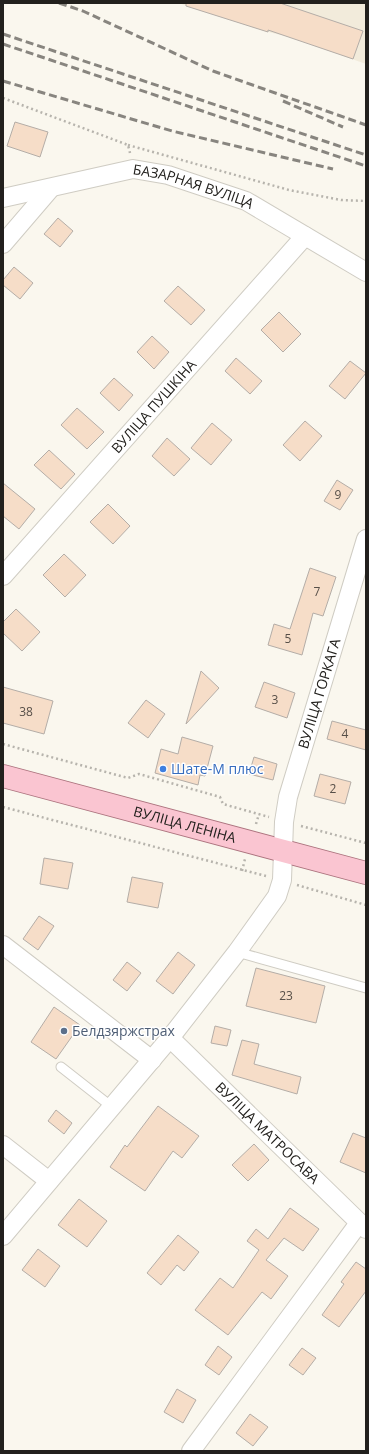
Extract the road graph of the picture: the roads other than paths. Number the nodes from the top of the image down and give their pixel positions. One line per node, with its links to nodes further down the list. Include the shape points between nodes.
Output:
1 (51, 188): 2 (street, БАЗАРНАЯ ВУЛІЦА); 3 (street, БАЗАРНАЯ ВУЛІЦА, via 133,170 168,175 246,201); 4 (street)
2 (3, 198)
3 (305, 236): 5 (street, БАЗАРНАЯ ВУЛІЦА); 7 (street, ВУЛІЦА ПУШКІНА)
4 (3, 244)
5 (366, 272)
6 (366, 539): 9 (street, ВУЛІЦА ГОРКАГА, via 288,797 284,822)
7 (3, 576)
8 (3, 776): 9 (main road, ВУЛІЦА ЛЕНІНА)
9 (284, 851): 10 (main road, ВУЛІЦА ЛЕНІНА); 12 (street, ВУЛІЦА ГОРКАГА, via 282,880 277,896)
10 (366, 873)
11 (3, 945): 15 (street)
12 (237, 952): 13 (lane); 14 (street, ВУЛІЦА ГОРКАГА)
13 (366, 988)
14 (170, 1038): 15 (street, ВУЛІЦА ГОРКАГА); 20 (street, ВУЛІЦА МАТРОСАВА)
15 (152, 1060): 17 (street, ВУЛІЦА ГОРКАГА)
16 (61, 1067): 17 (lane)
17 (112, 1107): 19 (street, ВУЛІЦА ГОРКАГА)
18 (3, 1145): 19 (street)
19 (49, 1181): 21 (street, ВУЛІЦА ГОРКАГА)
20 (363, 1226): 22 (street)
21 (3, 1236)
22 (190, 1451)

